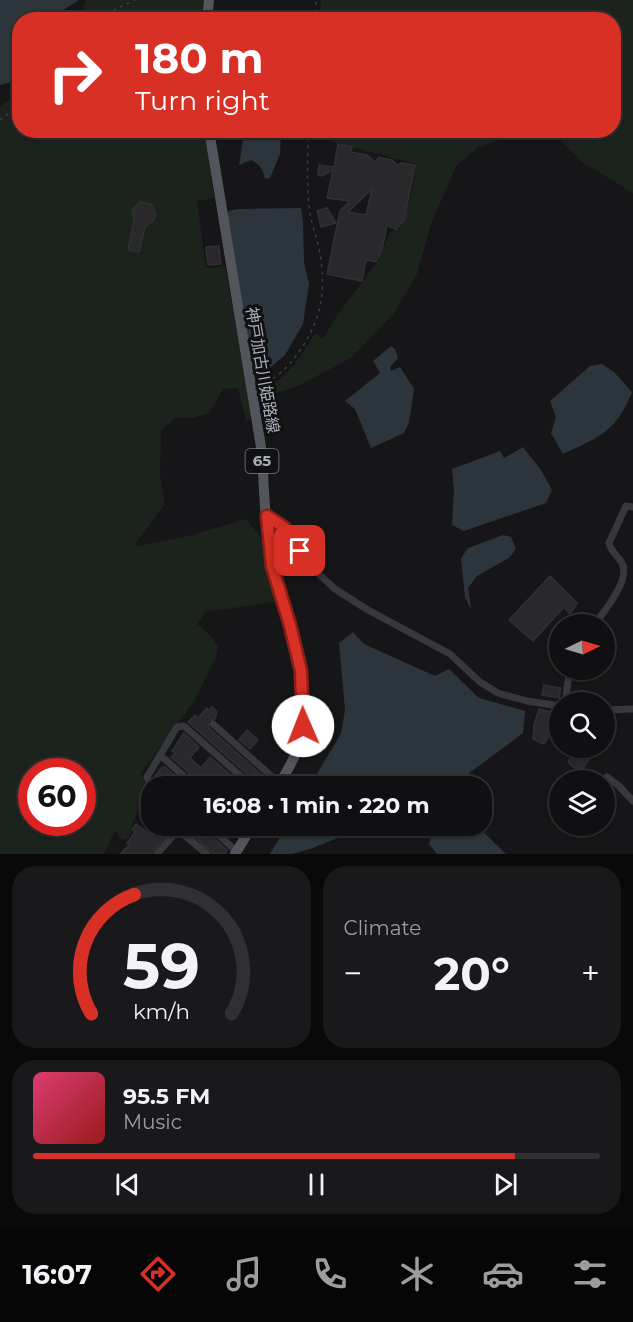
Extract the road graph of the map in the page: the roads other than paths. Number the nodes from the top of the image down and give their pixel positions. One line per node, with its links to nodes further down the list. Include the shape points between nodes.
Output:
1 (210, 138): 3 (main road, 神戸加古川姫路線 / 65, via 252,385)
2 (633, 507): 4 (street, via 626,506 609,543 624,570 617,592)
3 (267, 516): 5 (street, via 285,528 309,565 335,589 450,654 498,693); 14 (main road, 神戸加古川姫路線 / 65, via 272,566 301,671 303,701 299,745)
4 (602, 614)
5 (549, 704)
6 (633, 709): 7 (street)
7 (615, 710)
8 (213, 724): 13 (street)
9 (160, 755): 10 (street); 11 (street); 12 (street, via 177,727 184,726)
10 (148, 776)
11 (184, 776)
12 (241, 776)
13 (268, 776)
14 (283, 776)
15 (615, 783): 16 (street)
16 (633, 801)
17 (170, 836): 22 (street)
18 (186, 836): 23 (street)
19 (219, 836): 21 (street)
20 (246, 836): 21 (main road)
21 (236, 853)
22 (157, 854)
23 (207, 854)

